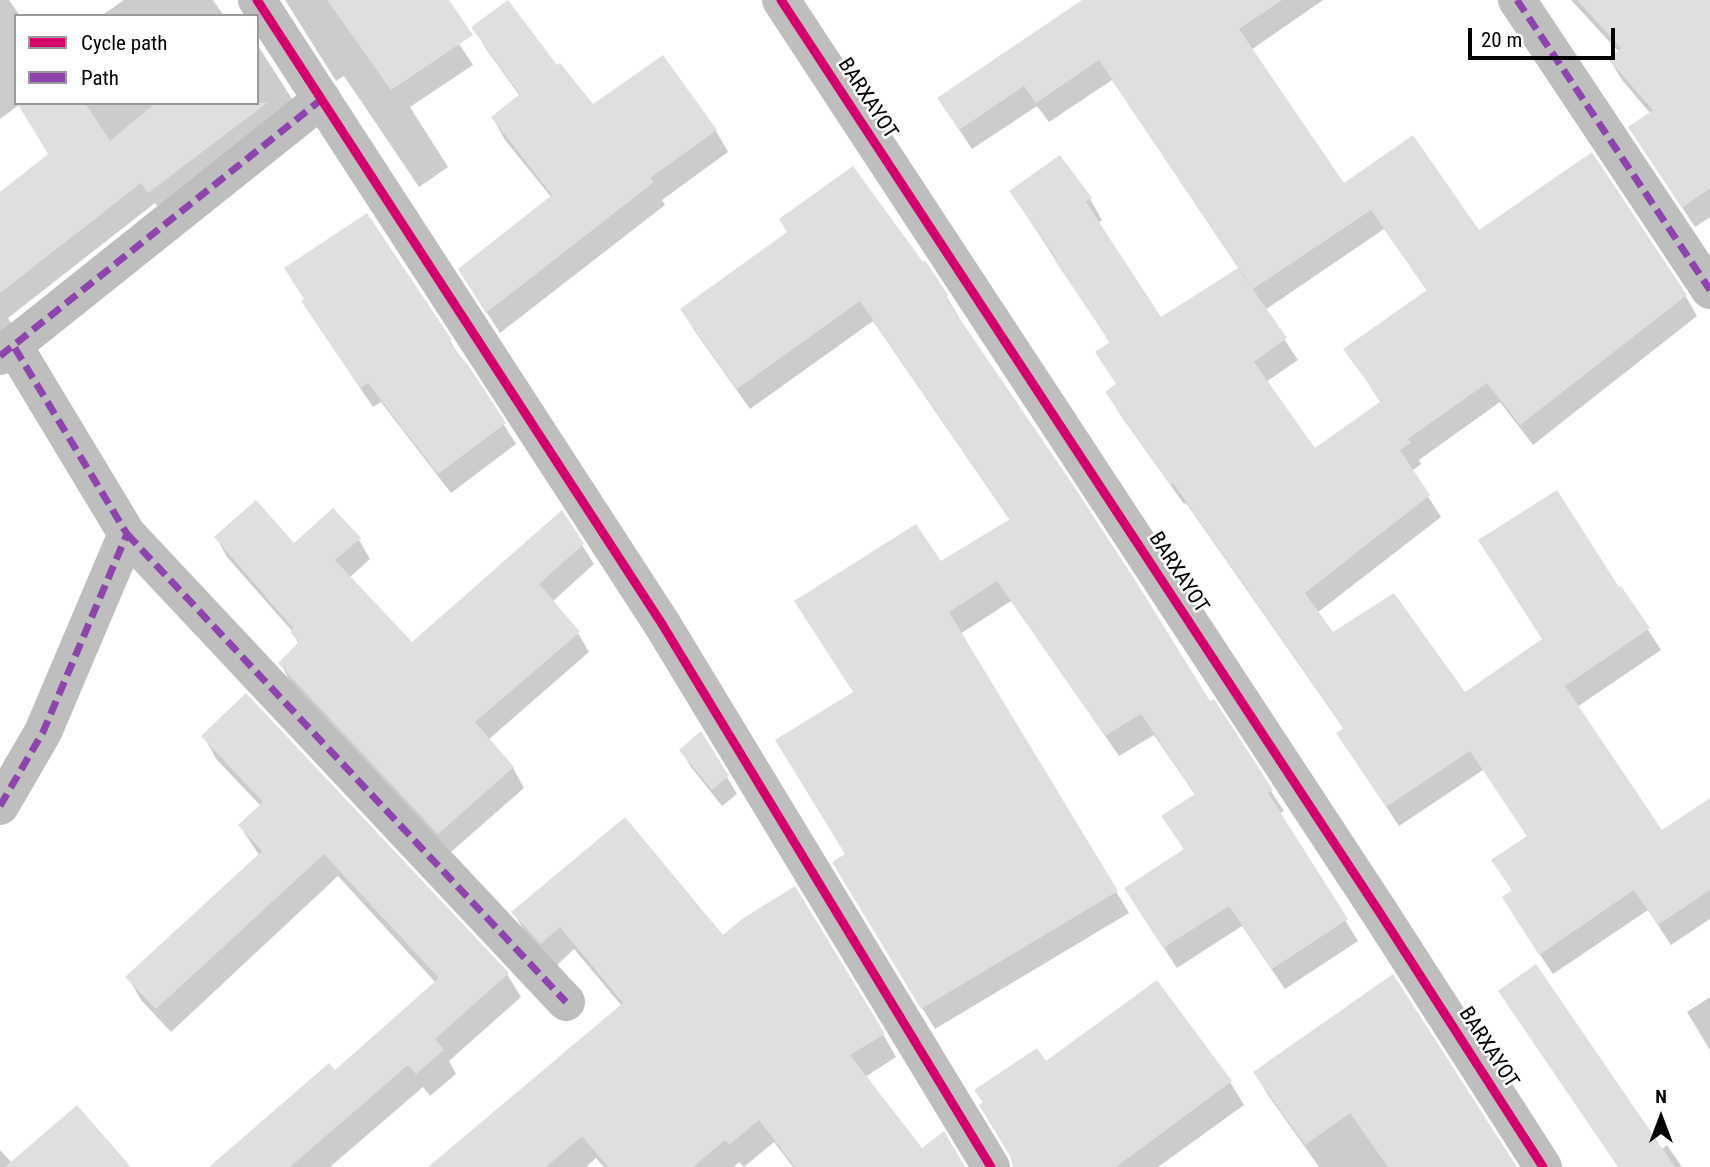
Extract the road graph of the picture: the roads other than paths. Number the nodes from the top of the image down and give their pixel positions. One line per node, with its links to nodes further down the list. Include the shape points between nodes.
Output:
1 (257, 0): 4 (street)
2 (781, 0): 11 (street, BARXAYOT)
3 (1517, 0): 5 (street)
4 (322, 99): 6 (street); 10 (street, via 662,624)
5 (1710, 290)
6 (6, 350): 7 (street)
7 (127, 534): 8 (street, via 43,732); 9 (street)
8 (0, 806)
9 (566, 1002)
10 (991, 1167)
11 (1543, 1167)

